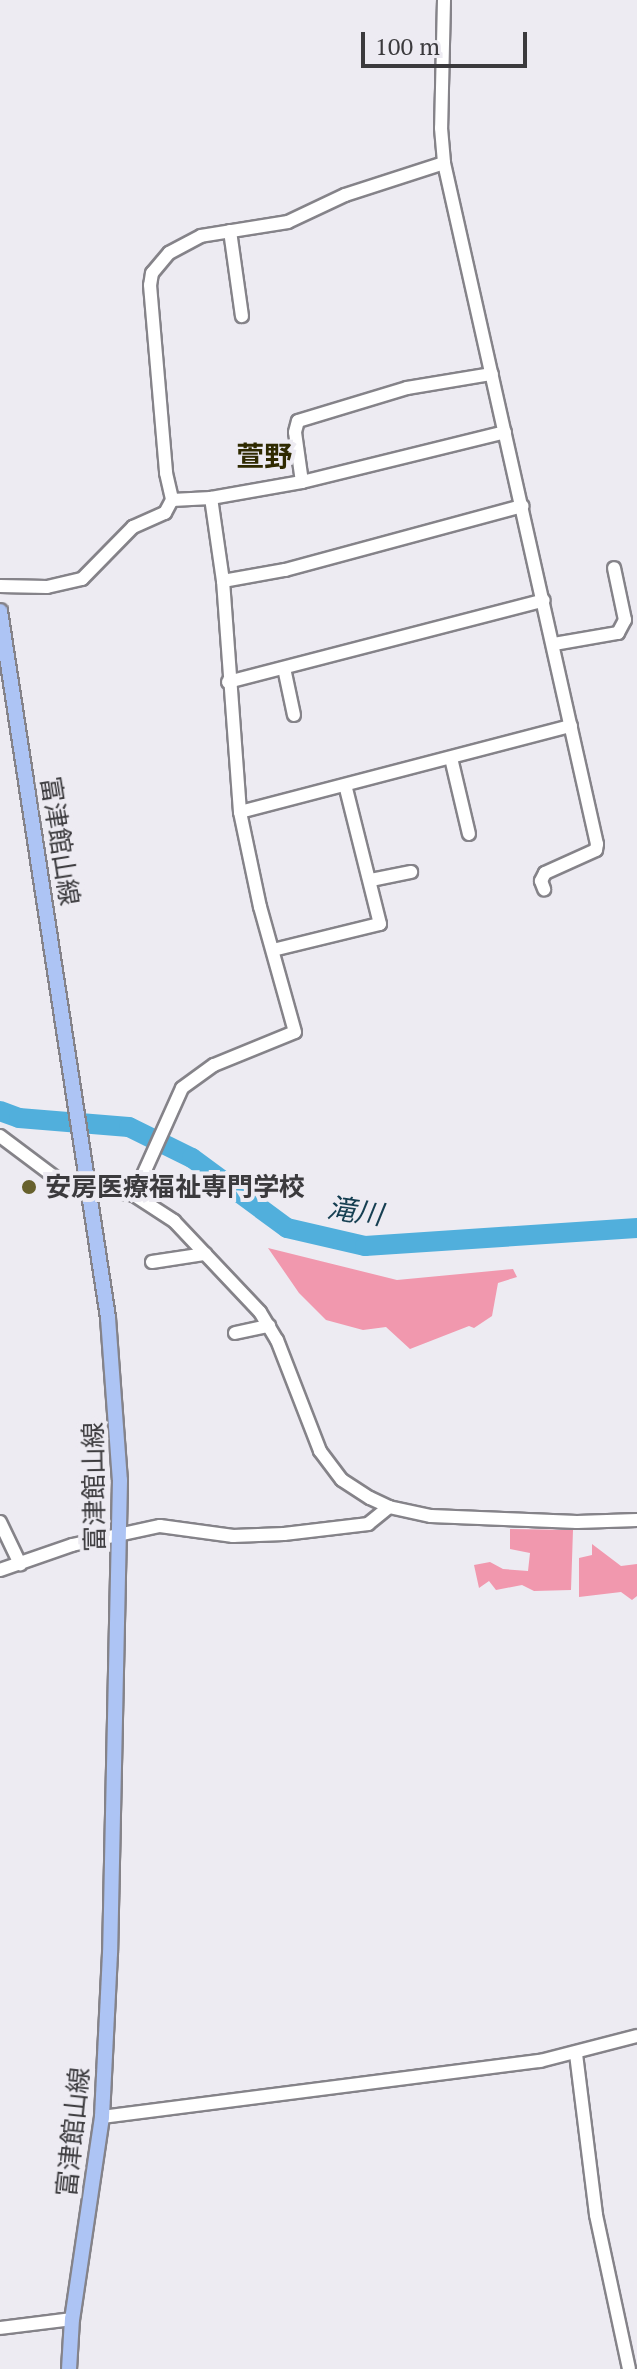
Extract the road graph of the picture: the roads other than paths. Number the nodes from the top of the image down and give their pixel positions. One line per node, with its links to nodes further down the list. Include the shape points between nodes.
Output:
1 (444, 0): 2 (street)
2 (444, 163): 3 (street, via 345,195 288,222); 5 (street)
3 (230, 231): 4 (street); 9 (street, via 187,241 152,273)
4 (242, 316)
5 (492, 374): 6 (street); 7 (street, via 407,388 298,421)
6 (505, 432): 7 (street); 10 (street)
7 (302, 482): 8 (street)
8 (211, 498): 9 (street); 12 (street)
9 (172, 500): 13 (street, via 165,513 133,527 82,579 47,587)
10 (523, 506): 12 (street, via 285,570); 14 (street)
11 (614, 568): 16 (street, via 625,620 618,633)
12 (223, 581): 18 (street)
13 (0, 586)
14 (544, 600): 16 (street); 17 (street)
15 (0, 611): 30 (main road, 富津館山線)
16 (554, 644): 20 (street)
17 (284, 668): 18 (street); 19 (street)
18 (228, 682): 23 (street)
19 (294, 715)
20 (571, 726): 21 (street); 27 (street, via 596,850 545,873)
21 (451, 758): 22 (street); 24 (street)
22 (345, 785): 23 (street); 26 (street)
23 (240, 812): 28 (street)
24 (469, 834)
25 (411, 872): 26 (street)
26 (371, 880): 28 (street, via 380,916 377,927)
27 (544, 889)
28 (273, 950): 31 (street, via 295,1032 214,1065 182,1088)
29 (0, 1136): 30 (street, via 48,1174)
30 (89, 1189): 31 (street); 39 (main road, 富津館山線, via 117,1415)
31 (134, 1195): 32 (street, via 174,1221)
32 (205, 1254): 33 (street); 34 (street)
33 (152, 1262)
34 (269, 1326): 35 (street); 36 (street, via 330,1467 355,1489)
35 (235, 1333)
36 (389, 1507): 37 (street, via 431,1516); 39 (street, via 368,1524 284,1534 233,1536 160,1526)
37 (637, 1520)
38 (0, 1522): 40 (street)
39 (120, 1534): 40 (street); 44 (main road, 富津館山線)
40 (20, 1564): 41 (street)
41 (0, 1570)
42 (637, 2036): 43 (street)
43 (576, 2054): 44 (street); 48 (street, via 596,2215)
44 (102, 2117): 45 (main road, 富津館山線)
45 (72, 2319): 46 (street); 47 (main road, 富津館山線)
46 (0, 2328)
47 (69, 2369)
48 (629, 2369)

